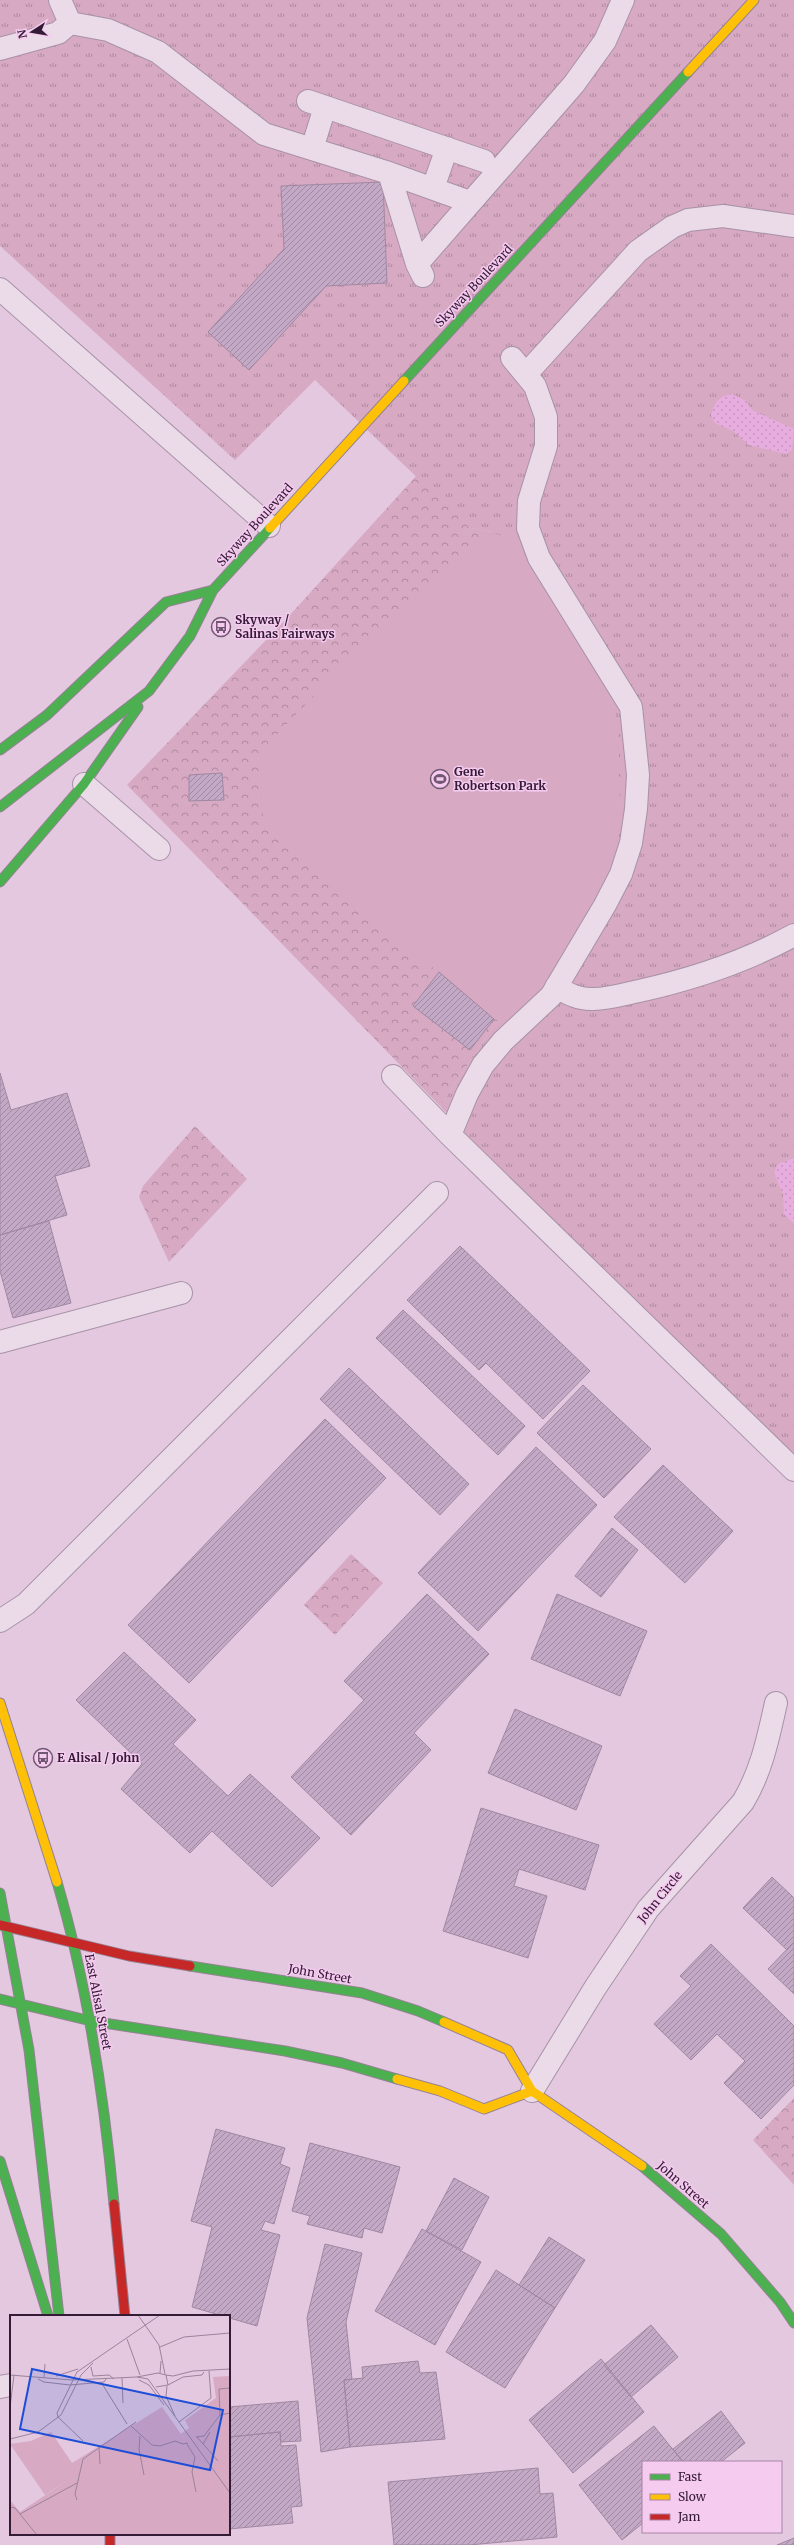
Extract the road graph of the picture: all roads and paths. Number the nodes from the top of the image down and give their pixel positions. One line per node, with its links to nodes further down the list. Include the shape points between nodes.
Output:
1 (60, 0): 4 (street)
2 (623, 0): 11 (street, via 605,41 579,78)
3 (754, 0): 14 (main road, Skyway Boulevard)
4 (70, 23): 5 (street, via 58,33); 7 (street, via 108,30 158,52 264,134)
5 (0, 49)
6 (447, 148): 7 (street, via 317,104); 8 (street); 10 (street)
7 (312, 149): 9 (street)
8 (484, 161)
9 (389, 173): 10 (street); 11 (street, via 420,270)
10 (433, 188): 11 (street)
11 (470, 202)
12 (794, 226): 23 (street, via 723,216 688,220 672,227 638,251 520,365 541,401 547,433 546,446 529,501 528,528 540,558 631,706 638,775 631,843 621,874 606,906)
13 (0, 289): 14 (street)
14 (269, 526): 15 (main road, Skyway Boulevard)
15 (213, 590): 16 (main road, Skyway Boulevard, via 190,636); 17 (main road, via 166,602 47,715)
16 (149, 691): 18 (main road); 19 (main road, Skyway Boulevard)
17 (0, 750)
18 (84, 784): 20 (street); 21 (main road)
19 (0, 807)
20 (159, 849)
21 (0, 882)
22 (794, 935): 23 (street, via 725,967 667,985 592,1000 572,996)
23 (556, 987): 25 (street, via 542,1006 490,1055 470,1089)
24 (393, 1076): 25 (street)
25 (450, 1135): 29 (street)
26 (437, 1193): 30 (street, via 26,1604)
27 (181, 1293): 28 (street)
28 (0, 1342)
29 (794, 1470)
30 (0, 1621)
31 (0, 1703): 35 (main road, East Alisal Street)
32 (776, 1703): 39 (street, John Circle, via 765,1756 743,1802 648,1909 595,1988)
33 (0, 1893): 34 (main road)
34 (4, 1926): 35 (main road, John Street); 37 (main road)
35 (73, 1943): 38 (main road, East Alisal Street); 39 (main road, John Street, via 129,1956 347,1990 418,2011 508,2050)
36 (0, 1999): 37 (main road)
37 (23, 2006): 38 (main road); 42 (main road, via 37,2099)
38 (91, 2020): 39 (main road, via 334,2061 440,2091 484,2109); 43 (main road, East Alisal Street, via 104,2106)
39 (532, 2091): 44 (main road, John Street, via 645,2168 721,2234 780,2302)
40 (0, 2161): 41 (main road)
41 (48, 2315)
42 (60, 2315)
43 (125, 2315)
44 (794, 2323)
45 (10, 2385): 46 (street)
46 (0, 2387)

